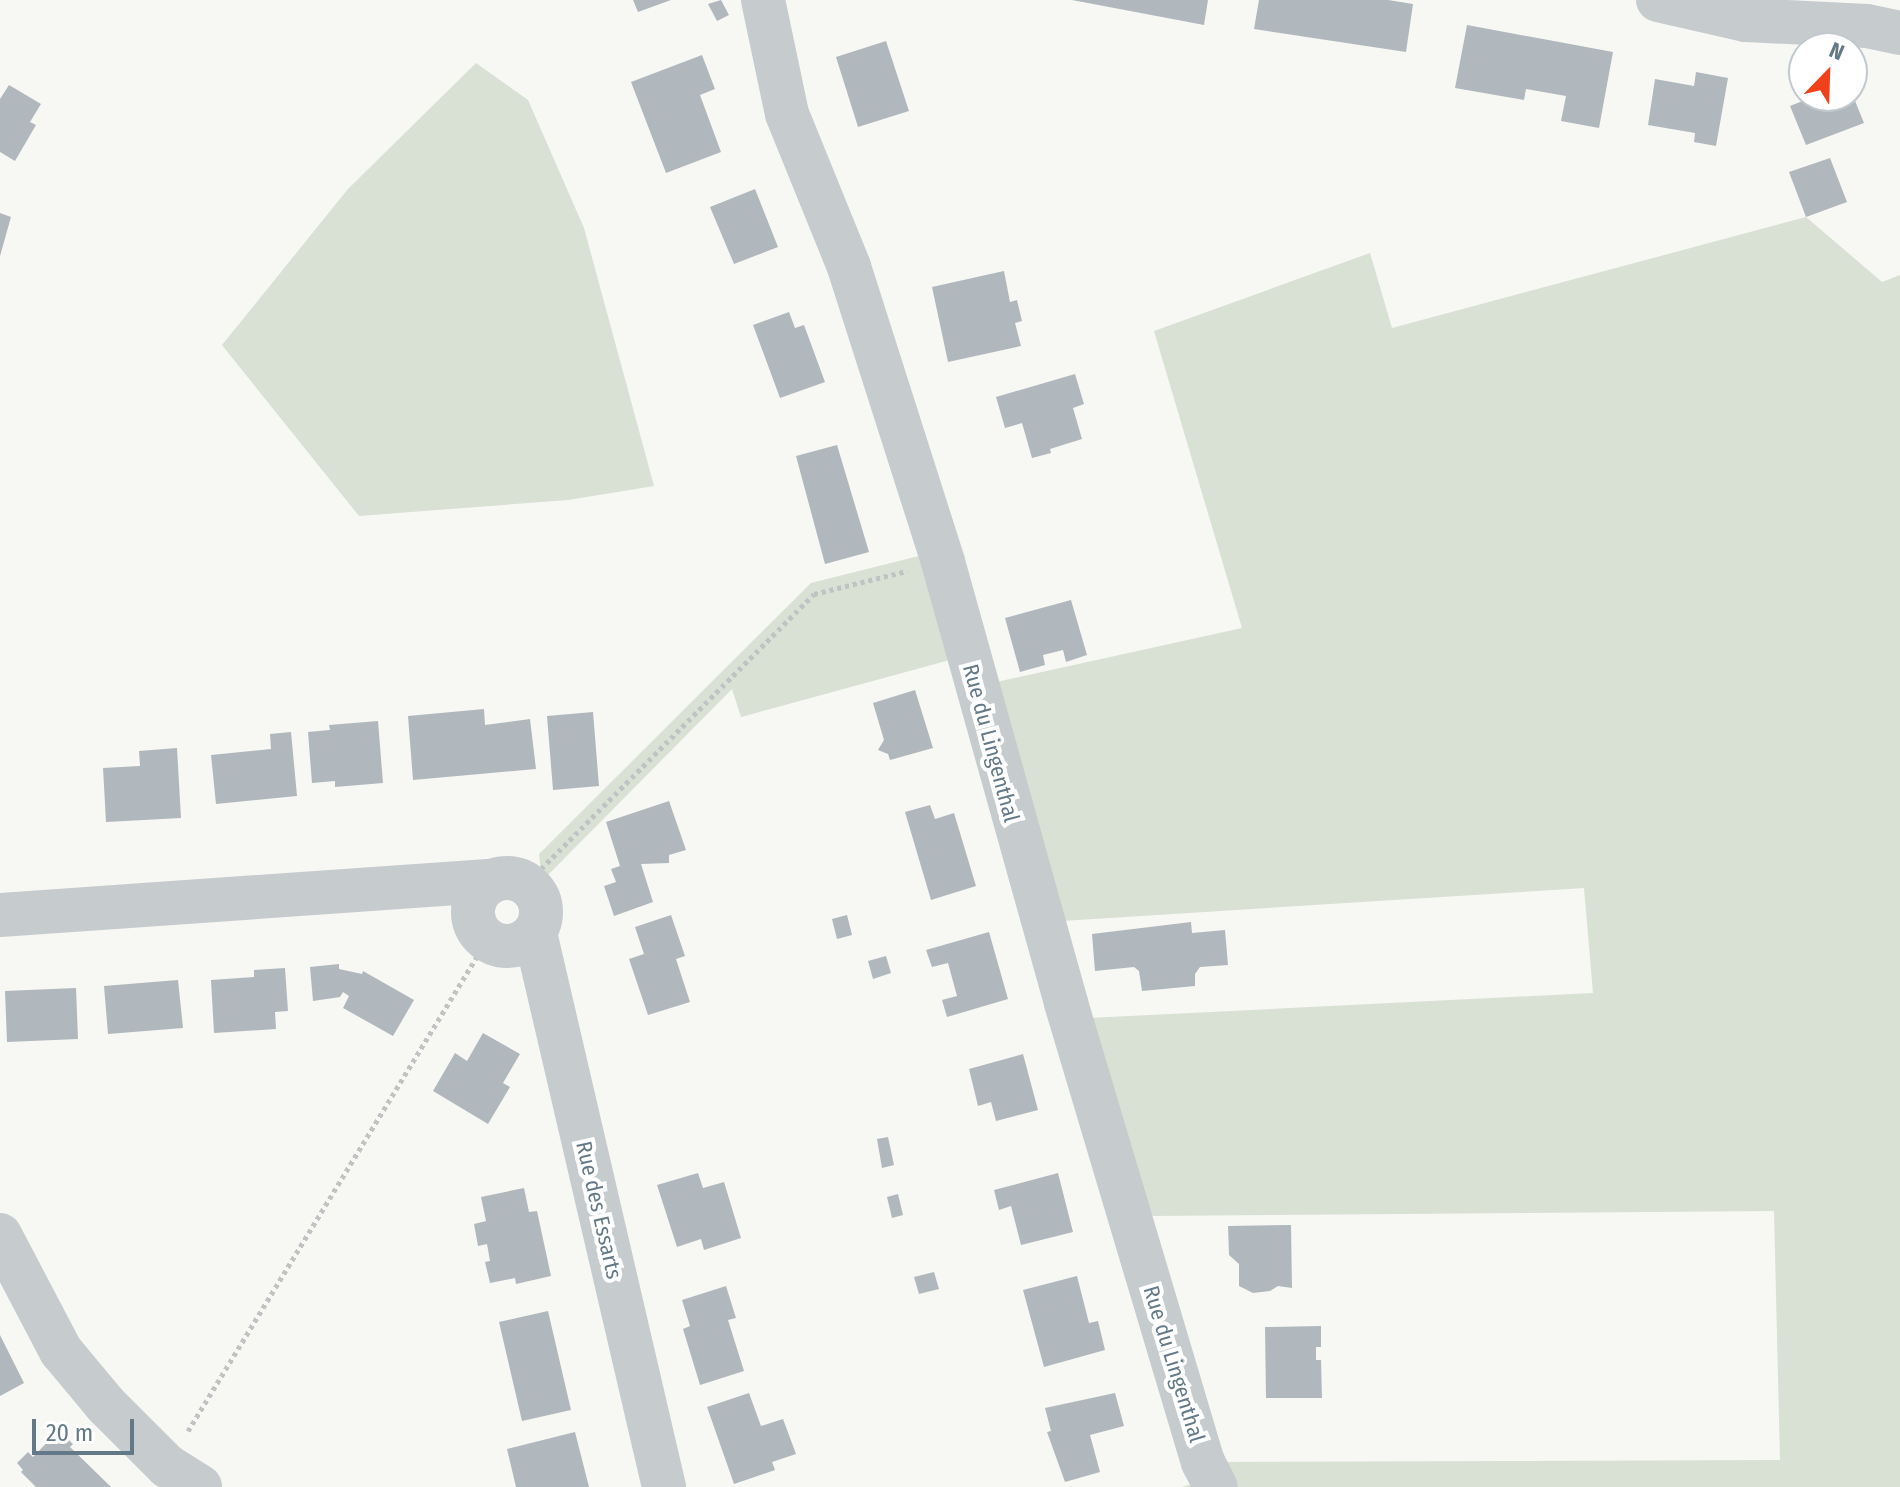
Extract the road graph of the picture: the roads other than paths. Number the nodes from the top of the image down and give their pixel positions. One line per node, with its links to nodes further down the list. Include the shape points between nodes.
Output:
1 (763, 0): 10 (street, Rue du Lingenthal, via 787,114 849,267 943,562 1066,1003 1203,1462)
2 (1658, 0): 3 (street, via 1746,20 1867,26)
3 (1900, 33)
4 (494, 904): 5 (street, Rue des Essarts); 6 (street, Rue des Essarts); 9 (street, Rue des Essarts, via 497,945 518,945 535,933)
5 (0, 915)
6 (0, 944)
7 (0, 1235): 8 (street, via 61,1351 106,1405)
8 (183, 1476)
9 (664, 1487)
10 (1216, 1487)

